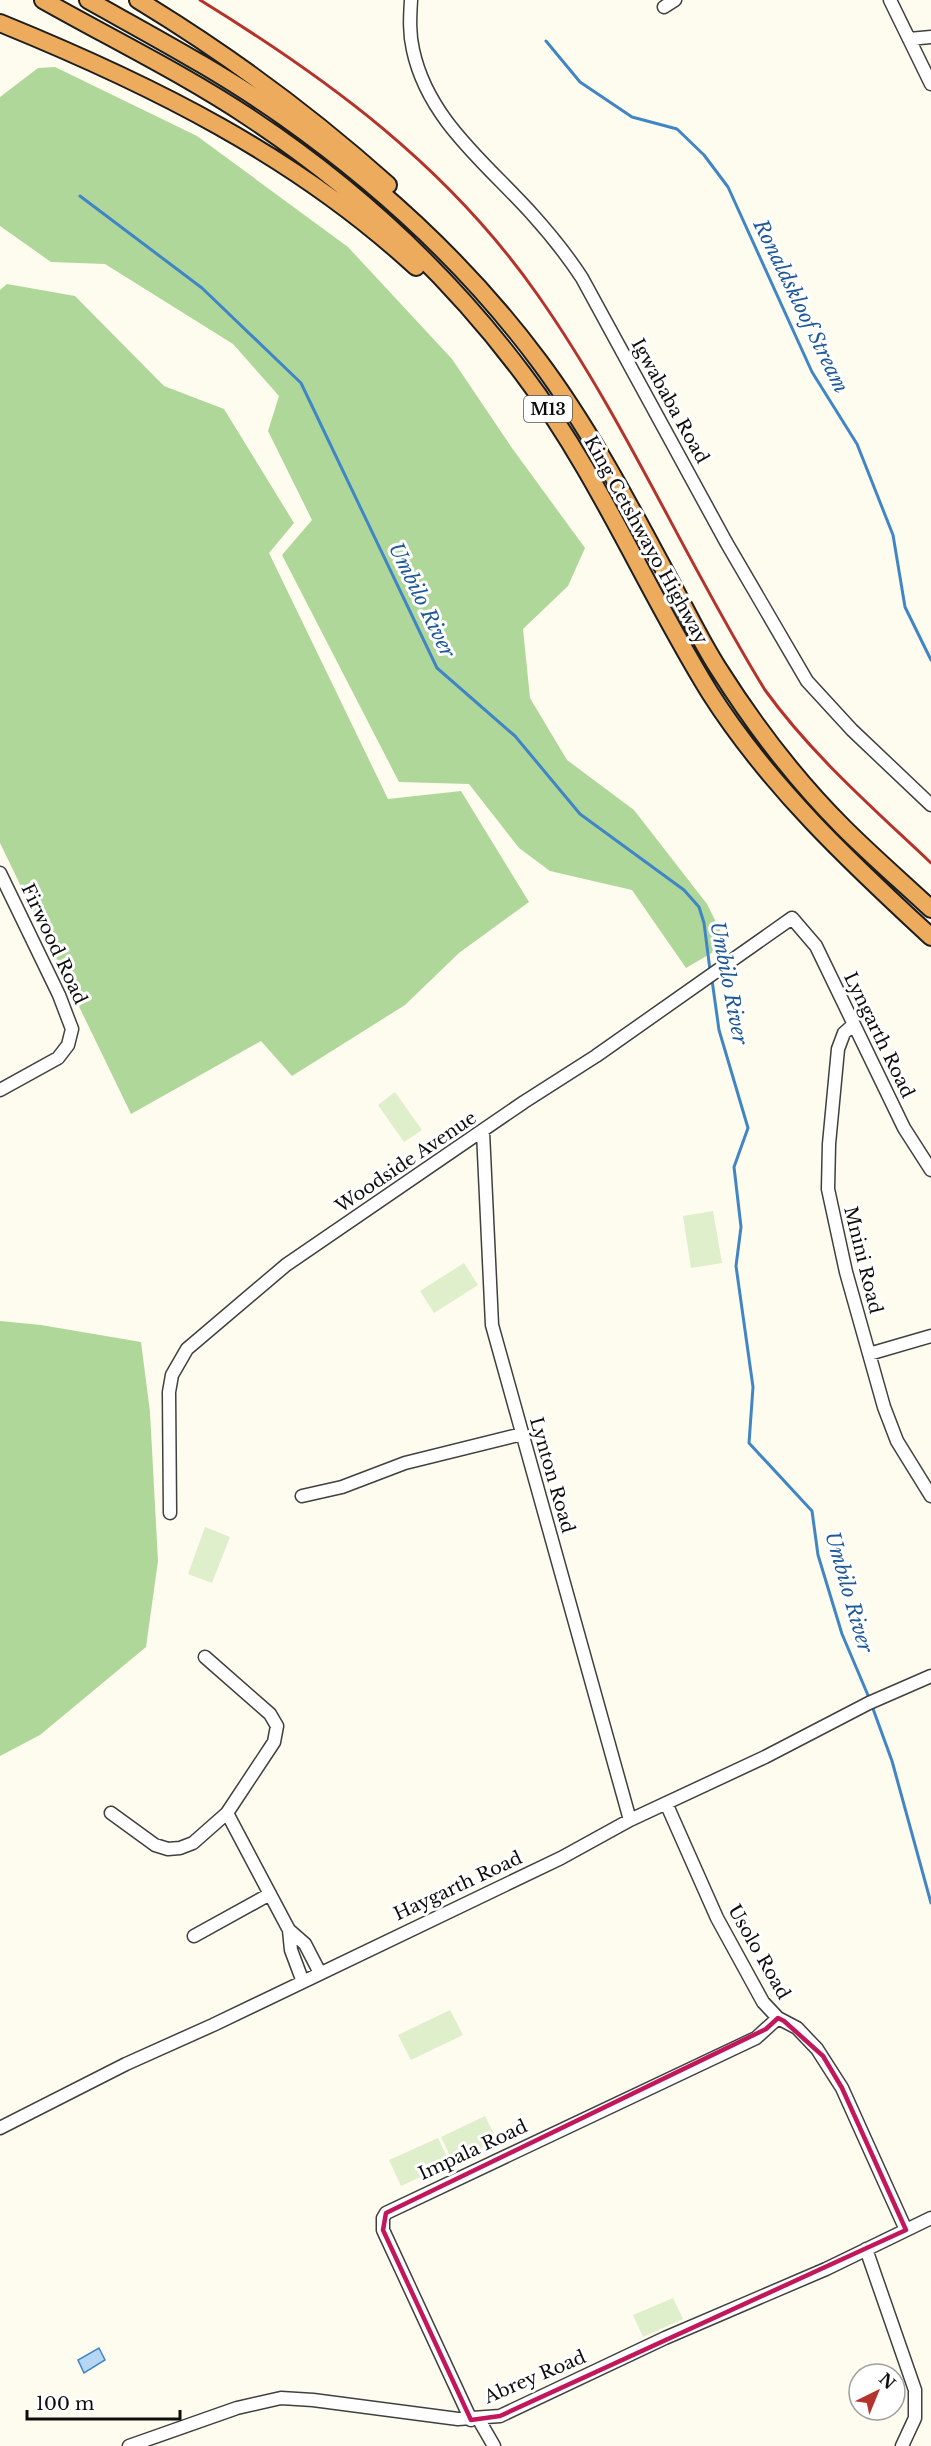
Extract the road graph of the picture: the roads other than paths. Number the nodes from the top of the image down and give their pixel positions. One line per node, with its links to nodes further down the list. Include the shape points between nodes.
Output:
1 (43, 0): 15 (highway, King Cetshwayo Highway / M13, via 202,88 283,141 383,222)
2 (87, 0): 14 (highway, King Cetshwayo Highway / M13, via 204,66 320,143 396,205)
3 (138, 0): 14 (highway, via 250,75 364,164 438,232)
4 (411, 0): 16 (street, Igwababa Road, via 412,49 430,97 462,141 563,249 582,278 732,553 807,681 843,722)
5 (675, 0): 7 (street)
6 (890, 0): 12 (street)
7 (664, 7)
8 (0, 23): 9 (highway)
9 (17, 30): 10 (highway); 15 (highway, via 127,77 206,117 270,157 355,216)
10 (0, 31)
11 (931, 37): 12 (street)
12 (909, 39): 13 (street)
13 (931, 84)
14 (484, 293): 18 (highway, King Cetshwayo Highway / M13, via 573,411 716,665 757,726 843,827)
15 (483, 324): 20 (highway, King Cetshwayo Highway / M13, via 537,393 576,452 700,675 742,739 796,807)
16 (931, 805)
17 (0, 873): 22 (street, Firwood Road, via 59,995 71,1032 66,1049 54,1062)
18 (931, 909)
19 (792, 918): 21 (street, Lyngarth Road, via 816,946); 23 (street, Woodside Avenue)
20 (931, 937)
21 (853, 1025): 24 (street, Lyngarth Road, via 904,1128); 26 (street, Mnini Road, via 844,1033 838,1049 827,1182)
22 (0, 1090)
23 (483, 1132): 27 (street, Lynton Road, via 492,1325); 30 (street, Woodside Avenue, via 286,1265 187,1349 172,1375 169,1392)
24 (931, 1170)
25 (931, 1336): 26 (street)
26 (869, 1354): 29 (street, Mnini Road, via 892,1431)
27 (522, 1434): 28 (street, via 405,1463 335,1489); 36 (street, Lynton Road)
28 (302, 1496)
29 (931, 1496)
30 (170, 1513)
31 (205, 1657): 35 (street, via 270,1714 277,1726 274,1742)
32 (931, 1676): 33 (street, Haygarth Road)
33 (666, 1803): 36 (street, Haygarth Road); 42 (street, Usolo Road, via 717,1918 763,2002)
34 (111, 1813): 35 (street, via 137,1835 168,1849 193,1843)
35 (227, 1813): 37 (street)
36 (630, 1820): 40 (street, Haygarth Road, via 578,1850)
37 (270, 1894): 38 (street); 39 (street)
38 (288, 1930): 40 (street, via 305,1944); 41 (street)
39 (194, 1936)
40 (320, 1973): 41 (street, Haygarth Road)
41 (303, 1982): 43 (street, Haygarth Road)
42 (778, 2018): 45 (street, Usolo Road, via 797,2028 827,2063); 47 (street, Impala Road, via 756,2038 386,2213 383,2230)
43 (0, 2127)
44 (931, 2218): 45 (street, Abrey Road)
45 (906, 2230): 46 (street, Abrey Road)
46 (866, 2249): 47 (street, Abrey Road, via 500,2416); 50 (street, via 915,2390 915,2418)
47 (475, 2420): 48 (street, Abrey Road, via 280,2398 237,2408); 49 (street)
48 (129, 2446)
49 (494, 2446)
50 (902, 2446)

